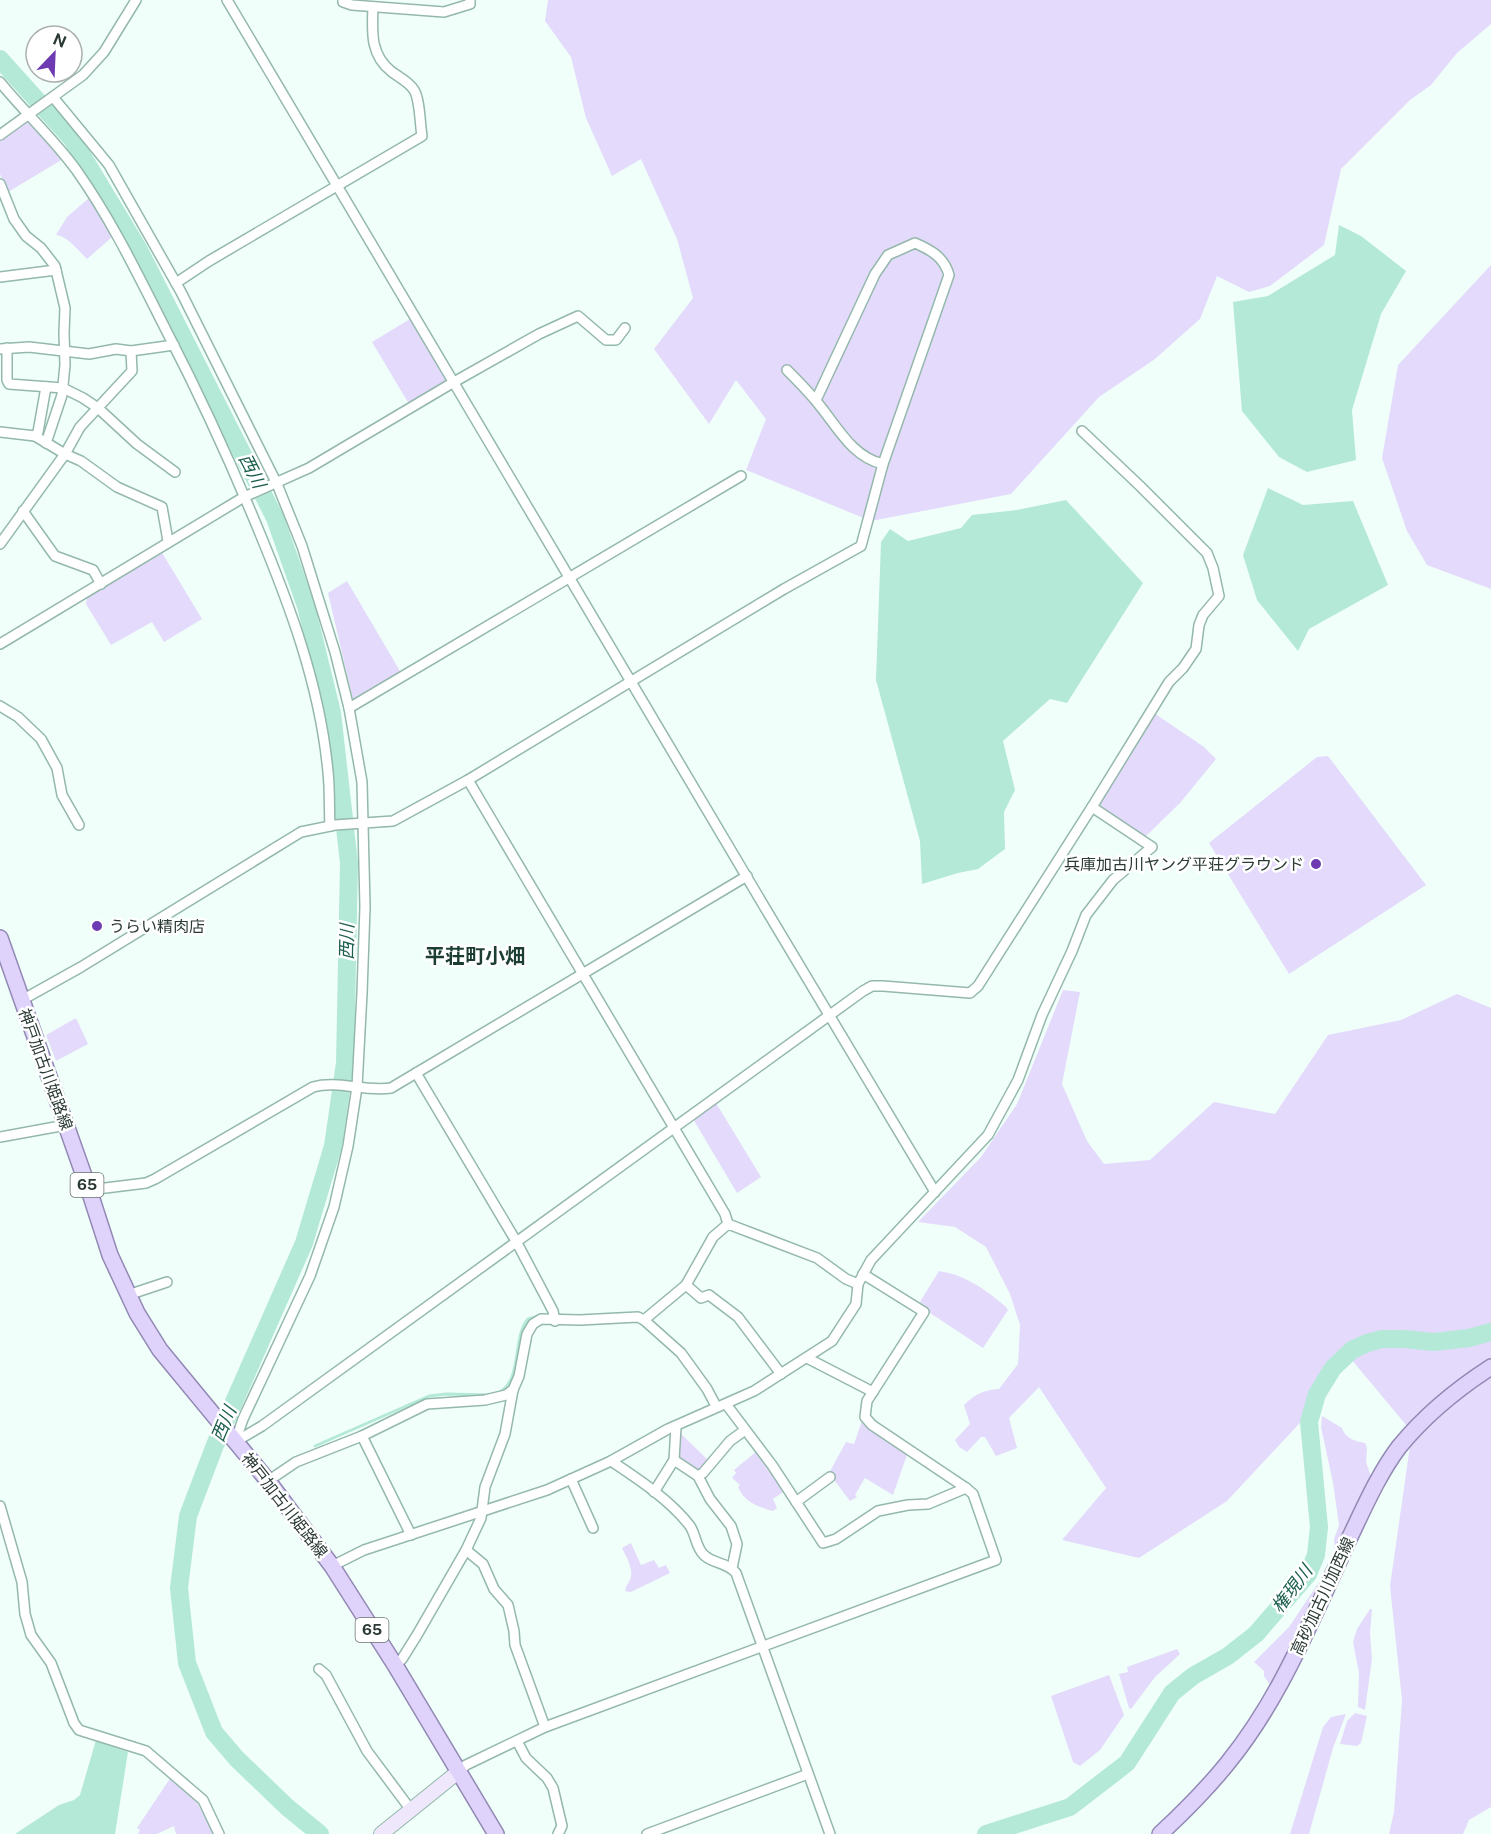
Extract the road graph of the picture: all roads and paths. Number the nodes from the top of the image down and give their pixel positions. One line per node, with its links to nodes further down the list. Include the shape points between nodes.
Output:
1 (136, 0): 8 (street, via 104,52 83,75)
2 (227, 0): 12 (street)
3 (343, 0): 6 (street, via 352,5)
4 (470, 0): 5 (street, via 470,4 444,12)
5 (398, 4): 6 (street)
6 (378, 5): 12 (street, via 372,28 375,52 386,68 415,91 422,136)
7 (0, 82): 9 (street)
8 (53, 97): 9 (street); 15 (street, via 109,165)
9 (27, 115): 10 (street); 17 (street, via 77,171)
10 (0, 135)
11 (0, 184): 13 (street, via 14,219)
12 (338, 187): 15 (street); 22 (street)
13 (56, 270): 14 (street); 19 (street, via 65,309)
14 (0, 277)
15 (176, 283): 35 (street)
16 (625, 328): 22 (street, via 616,339 606,340 578,315)
17 (174, 345): 20 (street); 36 (street)
18 (4, 349): 19 (street); 23 (street, via 9,384)
19 (66, 351): 20 (street); 24 (street)
20 (131, 351): 26 (street, via 132,371)
21 (787, 370): 25 (street)
22 (454, 382): 35 (street); 40 (street)
23 (46, 387): 24 (street); 29 (street)
24 (63, 388): 26 (street); 30 (street)
25 (816, 400): 32 (street, via 856,451); 32 (street, via 875,274 888,255 915,243 934,252 949,274)
26 (98, 408): 31 (street, via 80,427); 33 (street)
27 (1082, 431): 47 (street, via 1207,553 1219,596 1203,615 1196,649 1169,682)
28 (0, 432): 29 (street)
29 (35, 436): 30 (street)
30 (46, 443): 31 (street)
31 (65, 454): 37 (street); 38 (street, via 117,487 162,507)
32 (883, 464): 43 (street, via 861,546)
33 (175, 472)
34 (741, 476): 40 (street)
35 (277, 484): 36 (street); 45 (street, via 302,546)
36 (244, 497): 38 (street); 50 (street, via 283,588 304,652 321,727)
37 (23, 511): 39 (street); 41 (street, via 55,556 93,570)
38 (168, 542): 41 (street)
39 (0, 544)
40 (570, 577): 43 (street); 45 (street)
41 (101, 584): 42 (street)
42 (0, 644)
43 (630, 682): 46 (street); 51 (street)
44 (0, 706): 49 (street, via 41,739 57,768 62,795)
45 (349, 708): 48 (street, via 362,782)
46 (468, 780): 48 (street, via 393,821); 53 (street)
47 (1092, 807): 55 (street, via 970,993 872,986); 62 (street, via 1152,847 1113,880 1086,915 1018,1080 987,1135)
48 (363, 824): 50 (street); 57 (street, via 365,907)
49 (79, 825)
50 (332, 826): 54 (street, via 301,832)
51 (747, 876): 53 (street); 55 (street)
52 (2, 947): 54 (main road, 神戸加古川姫路線 / 65)
53 (583, 974): 56 (street); 59 (street)
54 (22, 1000): 58 (main road, 神戸加古川姫路線 / 65)
55 (830, 1015): 59 (street); 62 (street)
56 (416, 1073): 57 (street, via 391,1088); 64 (street)
57 (357, 1088): 61 (street, via 327,1084 306,1089 155,1179); 81 (street, via 334,1207 310,1276)
58 (66, 1125): 60 (street); 61 (main road, 神戸加古川姫路線 / 65)
59 (672, 1128): 63 (street); 64 (street)
60 (0, 1137)
61 (89, 1190): 69 (main road, 神戸加古川姫路線 / 65)
62 (935, 1192): 65 (street, via 890,1238)
63 (728, 1224): 67 (street, via 817,1258); 68 (street, via 713,1237)
64 (516, 1241): 71 (street); 81 (street, via 262,1426)
65 (863, 1274): 67 (street); 76 (street, via 924,1312)
66 (167, 1282): 69 (street)
67 (858, 1284): 72 (street, via 856,1304 832,1341)
68 (686, 1286): 70 (street); 74 (street, via 701,1298 709,1294 736,1314)
69 (128, 1295): 81 (main road, 神戸加古川姫路線 / 65, via 160,1350)
70 (644, 1320): 71 (street, via 618,1317); 77 (street, via 681,1353)
71 (555, 1321): 75 (street, via 541,1319 533,1324)
72 (807, 1358): 74 (street); 76 (street)
73 (1491, 1367): 112 (main road, 高砂加古川加西線, via 1443,1401 1399,1448 1371,1493 1306,1632 1254,1728 1203,1793)
74 (781, 1374): 77 (street)
75 (513, 1390): 80 (street, via 485,1400 427,1404); 92 (street, via 505,1434 485,1487)
76 (873, 1392): 88 (street, via 865,1406 865,1417 872,1425)
77 (721, 1405): 78 (street); 79 (street)
78 (676, 1427): 82 (street); 83 (street)
79 (745, 1430): 84 (street, via 729,1441); 90 (street)
80 (363, 1436): 87 (street, via 296,1462); 94 (street)
81 (233, 1440): 87 (main road, 神戸加古川姫路線 / 65)
82 (674, 1460): 84 (street); 89 (street)
83 (611, 1461): 86 (street); 89 (street)
84 (698, 1476): 97 (street, via 735,1535)
85 (830, 1477): 90 (street)
86 (571, 1479): 92 (street); 93 (street)
87 (268, 1481): 96 (main road, 神戸加古川姫路線 / 65)
88 (966, 1488): 90 (street, via 928,1504 878,1511 826,1543 820,1540); 98 (street, via 973,1494 996,1560)
89 (654, 1492): 97 (street, via 690,1527 701,1553 710,1561)
90 (796, 1502)
91 (0, 1506): 106 (street, via 22,1582 31,1635 51,1663 79,1730 146,1751 203,1800)
92 (483, 1511): 94 (street); 95 (street)
93 (593, 1528)
94 (411, 1535): 96 (street, via 364,1550)
95 (466, 1550): 99 (street, via 413,1642); 101 (street, via 483,1564 494,1589 508,1605 515,1645)
96 (332, 1566): 99 (main road, 神戸加古川姫路線 / 65)
97 (732, 1568): 98 (street)
98 (763, 1647): 101 (street); 104 (street)
99 (395, 1665): 103 (main road, 神戸加古川姫路線 / 65)
100 (319, 1669): 105 (street, via 326,1675 367,1751)
101 (545, 1726): 102 (street)
102 (517, 1741): 103 (street); 109 (street, via 526,1758 553,1788 562,1826)
103 (458, 1772): 105 (main road); 108 (main road, 神戸加古川姫路線 / 65)
104 (808, 1774): 110 (street); 111 (street)
105 (411, 1810): 107 (main road)
106 (219, 1834)
107 (381, 1834)
108 (496, 1834)
109 (558, 1834)
110 (647, 1834)
111 (830, 1834)
112 (1160, 1834)

